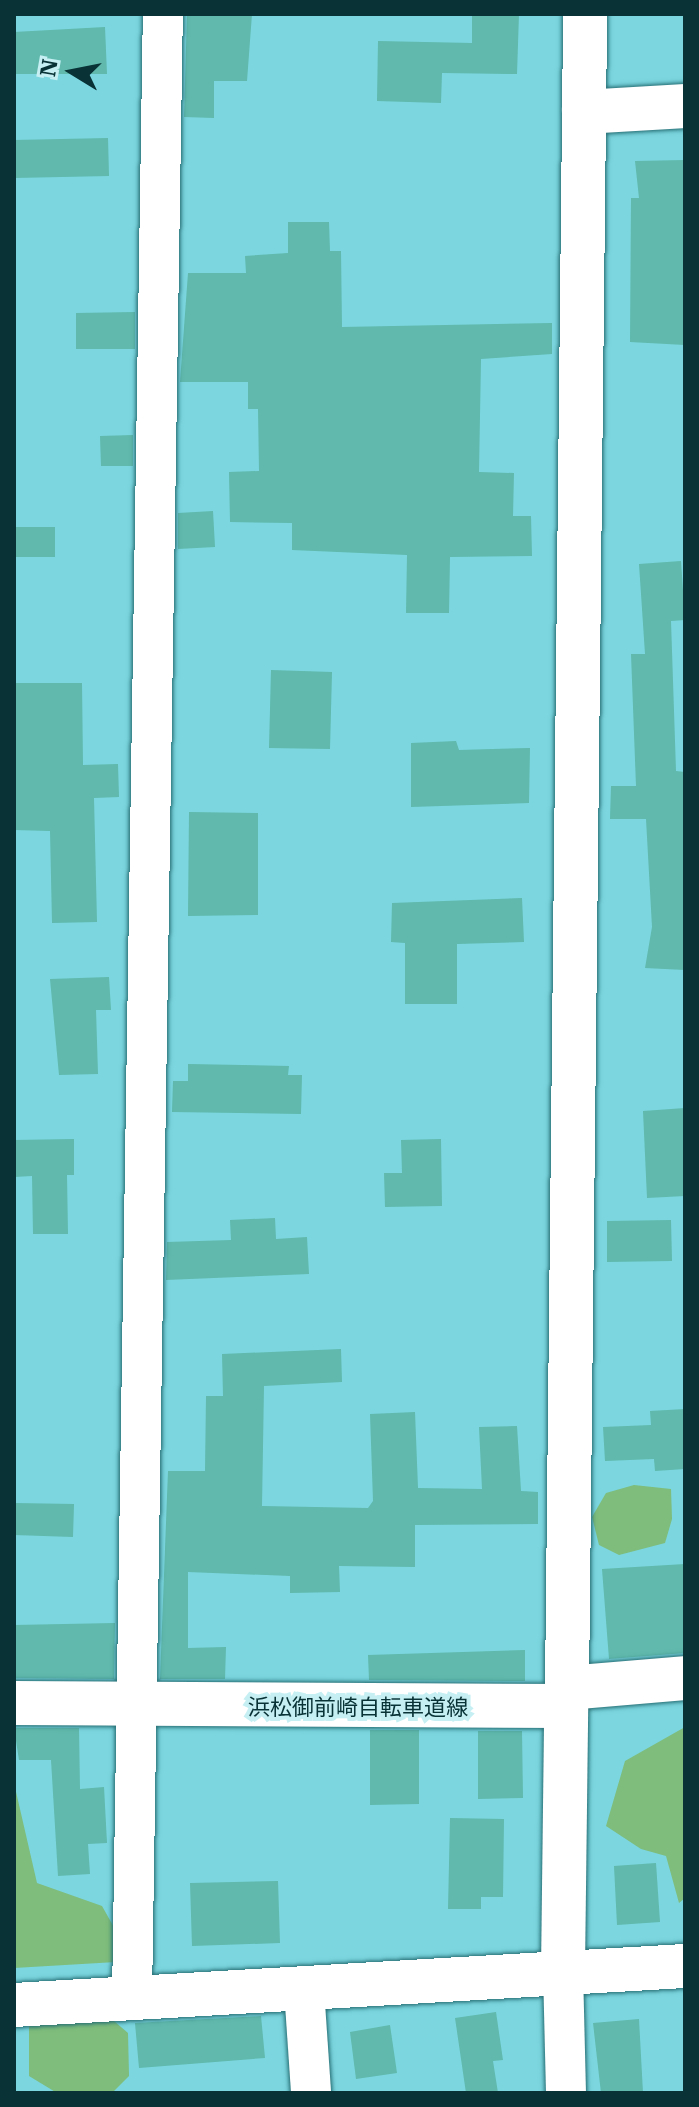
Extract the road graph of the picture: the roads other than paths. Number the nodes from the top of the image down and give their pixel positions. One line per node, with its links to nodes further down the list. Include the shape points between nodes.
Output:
1 (163, 14): 8 (street)
2 (585, 14): 4 (street)
3 (685, 106): 4 (street)
4 (584, 112): 6 (street)
5 (685, 1678): 6 (street, 浜松御前崎自転車道線)
6 (567, 1697): 8 (street, 浜松御前崎自転車道線); 10 (street)
7 (14, 1703): 8 (street, 浜松御前崎自転車道線)
8 (138, 1705): 12 (street)
9 (685, 1966): 10 (street)
10 (563, 1970): 11 (street); 15 (street)
11 (304, 1989): 12 (street); 14 (street)
12 (132, 1999): 13 (street)
13 (14, 2005)
14 (311, 2093)
15 (566, 2093)

